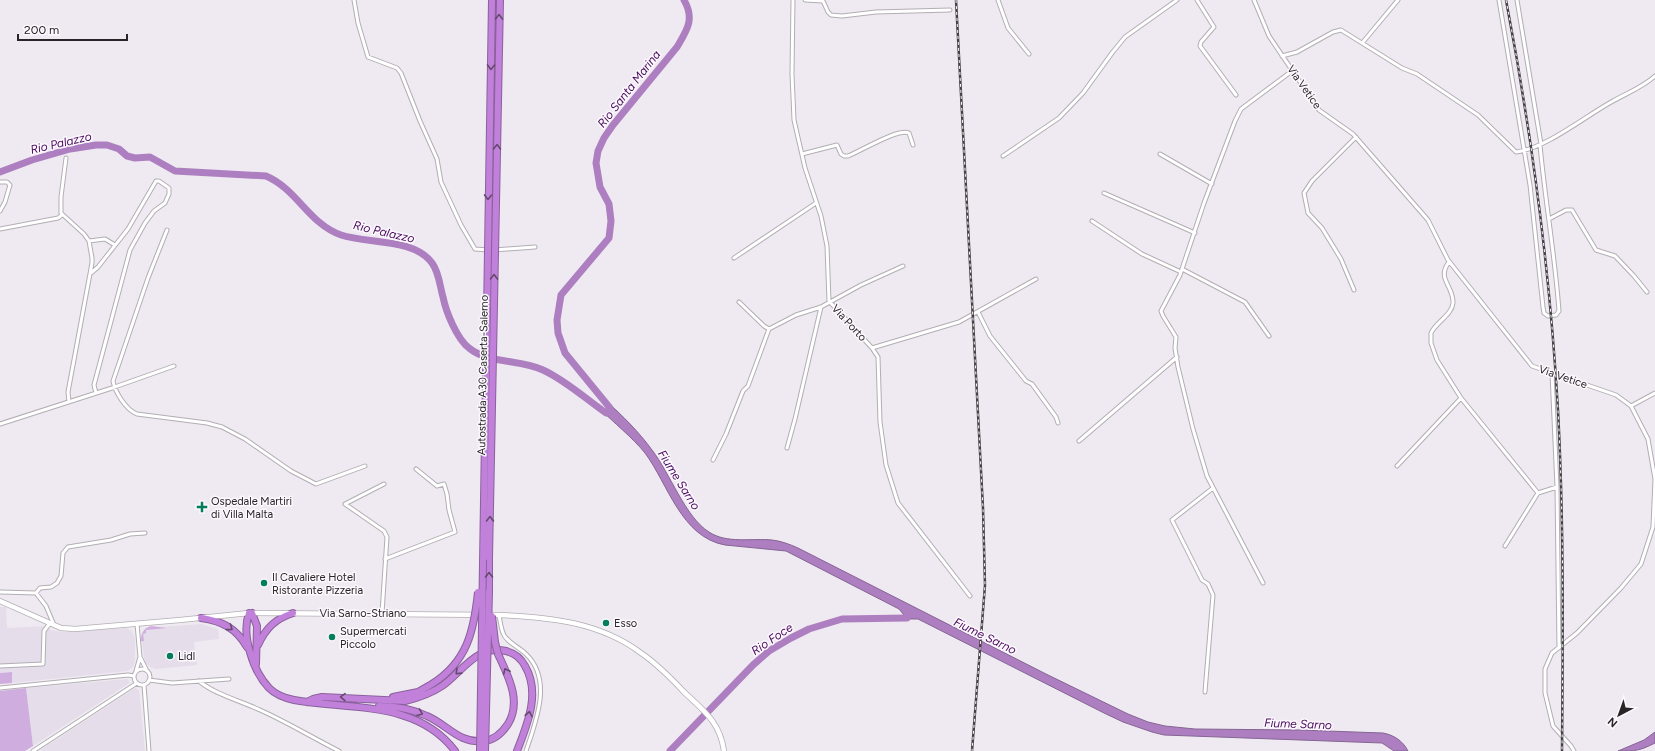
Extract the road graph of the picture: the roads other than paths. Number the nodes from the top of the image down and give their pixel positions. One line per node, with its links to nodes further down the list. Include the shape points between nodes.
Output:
1 (354, 0): 41 (street, via 366,53 368,57 397,68 401,73 437,159 441,182 472,246 475,250)
2 (492, 0): 80 (highway, Autostrada A30 Caserta-Salerno, one-way to 80, bridge)
3 (500, 0): 84 (highway, Autostrada A30 Caserta-Salerno, one-way to 3, bridge)
4 (793, 0): 24 (street, Via Porto, via 794,120)
5 (805, 0): 13 (street, via 823,1 828,12 835,15)
6 (998, 0): 15 (street, via 1008,28)
7 (1177, 0): 26 (street, via 1125,38 1059,118)
8 (1197, 0): 19 (street, via 1214,27 1200,46)
9 (1254, 0): 16 (street, Via Vetice, via 1269,36)
10 (1398, 0): 14 (street)
11 (1499, 0): 23 (street)
12 (1517, 0): 21 (street)
13 (950, 10)
14 (1363, 42): 16 (street, via 1342,30 1333,32 1297,52); 23 (street, via 1478,114 1516,152)
15 (1029, 54)
16 (1282, 56): 17 (street, Via Vetice)
17 (1292, 71): 20 (street, Via Vetice, via 1319,110); 29 (street, via 1241,109 1234,121)
18 (1655, 76): 21 (street)
19 (1236, 95)
20 (1356, 137): 43 (street, Via Vetice, via 1428,220); 48 (street, via 1312,181 1304,193 1308,213 1322,228 1341,259)
21 (1540, 144): 23 (street); 34 (street)
22 (913, 145): 24 (street, via 909,133 904,132 848,156 841,154 837,145)
23 (1525, 151): 34 (street, via 1543,307 1544,313 1548,316 1556,315 1560,311)
24 (802, 154): 31 (street, Via Porto)
25 (1160, 154): 29 (street)
26 (1003, 156)
27 (66, 158): 33 (street, via 61,197)
28 (0, 182): 32 (street, via 7,182 10,185)
29 (1212, 184): 38 (street)
30 (1104, 193): 38 (street)
31 (816, 203): 42 (street); 50 (street, Via Porto, via 827,246)
32 (0, 211)
33 (62, 215): 36 (street, via 58,218); 39 (street)
34 (1549, 219): 49 (street, via 1566,210 1572,210 1596,250 1614,256)
35 (1092, 221): 45 (street, via 1142,254)
36 (0, 229)
37 (167, 230): 60 (street, via 113,381)
38 (1195, 233): 45 (street)
39 (89, 241): 40 (street, via 105,239); 46 (street)
40 (115, 245): 46 (street); 61 (street, via 128,229 156,181 169,188 165,203 154,211 145,223 130,250 94,385)
41 (534, 247)
42 (734, 258)
43 (1449, 262): 59 (street, Via Vetice, via 1532,366); 63 (street, via 1444,274 1452,305 1432,330 1430,337 1437,360)
44 (903, 266): 50 (street)
45 (1182, 271): 55 (street, via 1245,302); 57 (street, via 1161,311 1176,337)
46 (91, 273): 64 (street, via 68,392)
47 (1036, 279): 53 (street)
48 (1354, 290)
49 (1647, 292)
50 (829, 301): 52 (street); 56 (street, Via Porto)
51 (739, 302): 54 (street)
52 (821, 307): 54 (street, via 796,315); 69 (street)
53 (978, 312): 56 (street, via 952,325); 66 (street, via 990,336 1032,384 1058,419)
54 (769, 329): 70 (street, via 748,386 742,391)
55 (1269, 336)
56 (872, 348): 86 (street, Via Porto, via 878,357 880,422 886,465 898,503)
57 (1177, 357): 68 (street); 76 (street, via 1193,429)
58 (174, 366): 60 (street)
59 (1552, 373): 65 (street, Via Vetice, via 1616,395); 75 (street)
60 (115, 387): 61 (street); 71 (street, via 132,412 222,427 314,484)
61 (96, 393): 64 (street)
62 (1655, 393): 65 (street)
63 (1461, 398): 72 (street); 77 (street)
64 (69, 402): 67 (street)
65 (1631, 406): 95 (street, Via Vetice, via 1648,438 1655,479 1653,527 1641,564 1621,588)
66 (1058, 423)
67 (0, 424)
68 (1079, 441)
69 (787, 448)
70 (713, 460)
71 (366, 466)
72 (1397, 466)
73 (416, 469): 81 (street, via 437,486 444,484 455,532)
74 (384, 484): 81 (street, via 345,504 384,531 387,537)
75 (1557, 486): 77 (street); 95 (street)
76 (1213, 488): 82 (street); 110 (street, via 1172,520 1202,580 1208,584 1213,595)
77 (1538, 493): 79 (street)
78 (145, 533): 85 (street, via 68,547 63,553 61,576 57,582 51,587 40,588)
79 (1505, 546)
80 (482, 557): 111 (highway, bridge, via 469,639 456,664 418,692); 118 (highway, Autostrada A30 Caserta-Salerno, bridge)
81 (385, 559): 90 (street)
82 (1264, 583)
83 (0, 592): 85 (street)
84 (489, 592): 113 (highway, one-way to 84, bridge, via 405,708 428,716 474,742 491,740 498,736 508,724 514,703 510,679 498,654 493,633 493,601); 119 (highway, Autostrada A30 Caserta-Salerno, bridge)
85 (36, 593): 93 (street, via 46,606)
86 (970, 596)
87 (0, 601): 93 (main road, Via Sarno-Striano)
88 (251, 613): 89 (main road, Via Sarno-Striano); 92 (main road, Via Sarno-Striano); 96 (highway, via 257,626); 97 (highway, via 246,625)
89 (293, 613): 90 (main road, Via Sarno-Striano); 96 (highway, via 271,625)
90 (382, 613): 91 (main road, Via Sarno-Striano)
91 (499, 615): 121 (street, via 503,634 533,663 540,684 539,712); 122 (main road, Via Sarno-Striano, via 537,616 560,620 602,630 620,639 642,653 710,716 720,731)
92 (202, 618): 94 (main road, Via Sarno-Striano); 97 (highway, one-way to 97, via 231,628 243,639)
93 (52, 624): 94 (main road, Via Sarno-Striano, via 75,629); 99 (street, via 44,631 44,664)
94 (137, 624): 98 (street)
95 (1559, 648): 123 (street, Via Vetice, via 1552,653 1545,670 1545,693 1553,726)
96 (257, 649): 100 (highway)
97 (250, 651): 100 (highway)
98 (140, 657): 101 (street); 102 (street)
99 (0, 666)
100 (256, 666): 112 (highway, via 274,692 283,697)
101 (146, 669): 102 (street); 105 (street, via 150,673)
102 (136, 671): 103 (street)
103 (134, 676): 107 (street); 109 (street)
104 (229, 679): 106 (street)
105 (149, 680): 106 (street, via 167,683); 108 (street)
106 (199, 681): 116 (street, via 280,719)
107 (137, 683): 108 (street); 114 (street)
108 (144, 684): 115 (street)
109 (0, 688)
110 (1205, 692)
111 (380, 700): 112 (highway, one-way to 112, via 322,697); 120 (highway, one-way to 111, via 529,717 532,686 524,663 509,652 484,652 430,694 405,701)
112 (306, 702): 113 (highway)
113 (354, 707): 117 (highway, via 386,710 404,715 442,736)
114 (32, 751)
115 (149, 751)
116 (339, 751)
117 (456, 751)
118 (480, 751)
119 (485, 751)
120 (517, 751)
121 (526, 751)
122 (724, 751)
123 (1574, 751)

